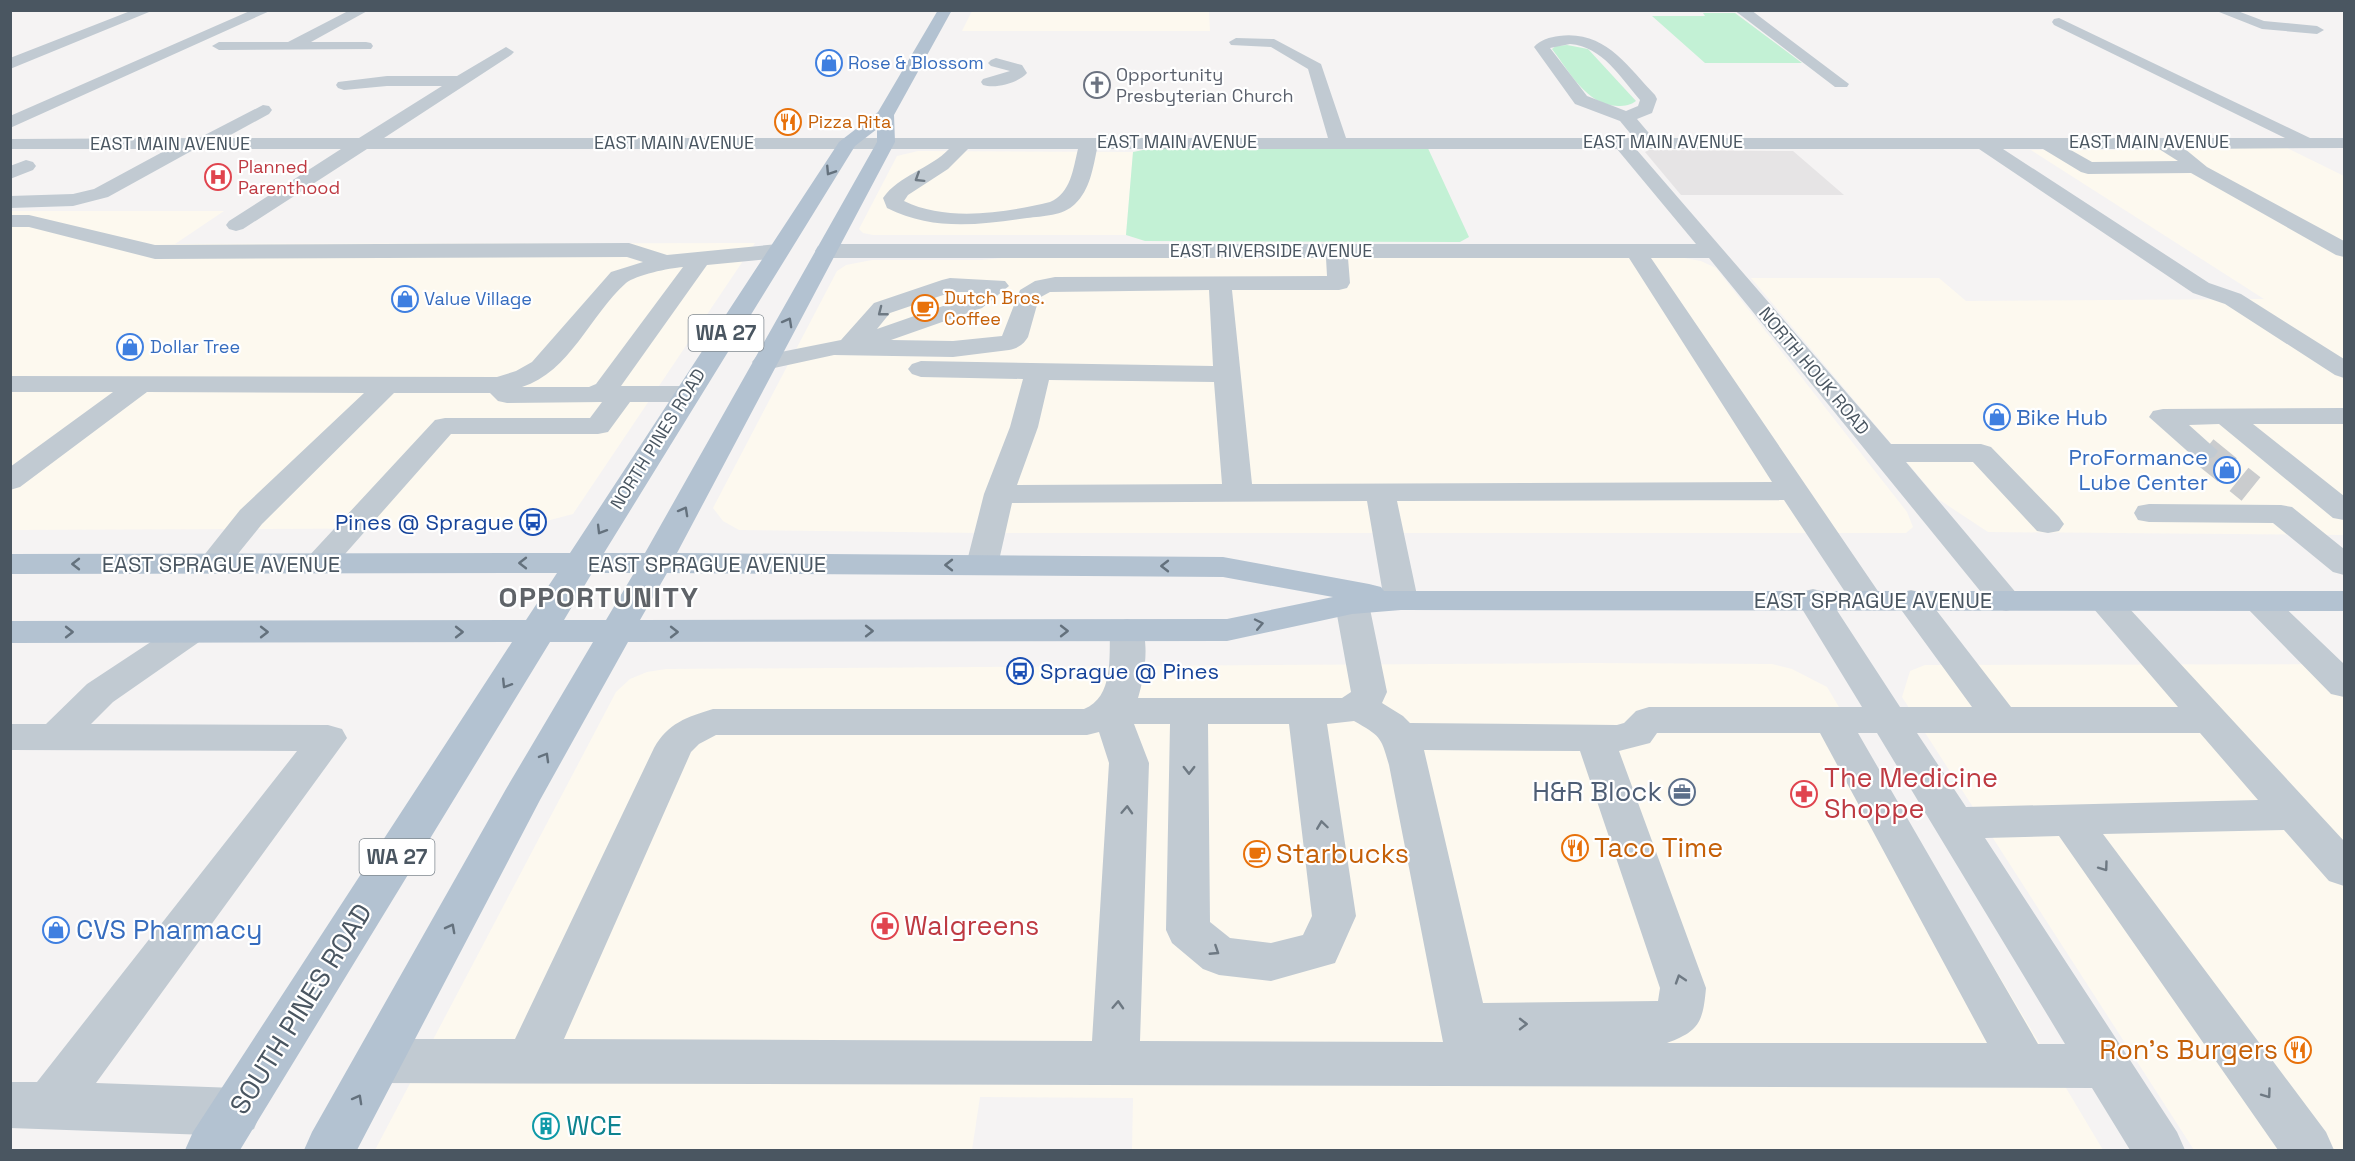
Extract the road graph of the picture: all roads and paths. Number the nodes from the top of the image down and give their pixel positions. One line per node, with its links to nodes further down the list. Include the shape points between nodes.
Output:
1 (147, 10): 15 (street)
2 (265, 10): 22 (street)
3 (362, 10): 11 (street)
4 (945, 10): 21 (main road, NORTH PINES ROAD / WA 27)
5 (1741, 10): 18 (street)
6 (2221, 10): 8 (street, via 2262,25)
7 (2059, 22): 31 (street)
8 (2317, 30)
9 (1236, 42): 26 (street, via 1274,43 1315,66)
10 (219, 46): 11 (street)
11 (291, 46): 12 (street)
12 (366, 46)
13 (506, 52): 16 (street)
14 (996, 63): 17 (street, via 1016,68 1019,74)
15 (10, 64)
16 (460, 81): 19 (street); 36 (street)
17 (989, 82)
18 (1841, 84)
19 (344, 85)
20 (263, 110): 35 (street)
21 (885, 115): 24 (main road, NORTH PINES ROAD / WA 27); 25 (main road)
22 (10, 123)
23 (1624, 129): 23 (street, via 1581,100 1541,47 1563,40 1600,48 1649,99 1646,109); 26 (street, EAST MAIN AVENUE); 27 (street, EAST MAIN AVENUE); 27 (street); 49 (street, NORTH HOUK ROAD, via 1692,229)
24 (848, 142): 25 (street, EAST MAIN AVENUE); 36 (street, EAST MAIN AVENUE); 45 (main road, NORTH PINES ROAD / WA 27, one-way to 45)
25 (886, 142): 37 (street, EAST MAIN AVENUE); 46 (main road, WA 27)
26 (1338, 142): 38 (street, EAST MAIN AVENUE)
27 (1647, 142): 28 (street, EAST MAIN AVENUE)
28 (1981, 142): 29 (street, EAST MAIN AVENUE); 57 (street, via 2201,288 2233,298)
29 (2045, 142): 30 (street, EAST MAIN AVENUE); 39 (street, via 2088,168)
30 (2161, 142): 31 (street, EAST MAIN AVENUE); 39 (street)
31 (2309, 142): 32 (street, EAST MAIN AVENUE)
32 (2344, 142)
33 (10, 144): 34 (street, EAST MAIN AVENUE)
34 (71, 144): 35 (street, EAST MAIN AVENUE); 40 (street)
35 (197, 144): 36 (street, EAST MAIN AVENUE); 41 (street, via 101,193 73,200)
36 (361, 144): 43 (street)
37 (960, 147): 38 (street, EAST MAIN AVENUE); 38 (street, one-way to 38, via 902,189 894,204 934,217 1076,187)
38 (1087, 148)
39 (2195, 167): 44 (street)
40 (16, 168)
41 (10, 202)
42 (10, 221): 51 (street, via 29,221 155,252 629,250)
43 (236, 225)
44 (2344, 250)
45 (778, 251): 50 (street); 65 (main road, NORTH PINES ROAD / WA 27)
46 (826, 251): 47 (street, EAST RIVERSIDE AVENUE); 56 (main road, WA 27, one-way to 46)
47 (1337, 251): 48 (street, EAST RIVERSIDE AVENUE); 52 (street, via 1339,283)
48 (1636, 251): 49 (street, EAST RIVERSIDE AVENUE); 72 (street)
49 (1715, 251): 69 (street, NORTH HOUK ROAD)
50 (701, 258): 51 (street); 64 (street, via 605,390)
51 (666, 262): 62 (street, via 619,277 541,367 530,376)
52 (1220, 284): 55 (street, via 1043,286 1028,295 1016,337); 59 (street)
53 (849, 346): 53 (street, one-way to 53, via 974,303 997,286 950,285 882,308); 54 (street); 55 (street, via 953,349)
54 (799, 355): 55 (street, via 829,366); 56 (street)
55 (978, 359): 58 (street)
56 (765, 363): 81 (main road, WA 27, one-way to 56)
57 (2344, 370)
58 (1038, 372): 59 (street); 75 (street, via 1024,427)
59 (1226, 374): 74 (street)
60 (10, 384): 61 (street)
61 (140, 385): 63 (street); 70 (street)
62 (497, 385): 63 (street); 64 (street, via 507,395)
63 (386, 386): 83 (street, via 251,517)
64 (610, 394): 65 (street); 84 (street, via 598,426 445,426)
65 (686, 394): 80 (main road, NORTH PINES ROAD / WA 27, one-way to 80)
66 (2226, 416): 67 (street); 68 (street, via 2163,417); 76 (street)
67 (2344, 416)
68 (2204, 451)
69 (1882, 453): 79 (street, via 1981,453); 91 (street, NORTH HOUK ROAD)
70 (10, 481)
71 (2251, 489): 78 (street)
72 (1793, 491): 73 (street); 89 (street)
73 (1380, 492): 74 (street); 88 (street)
74 (1238, 493): 75 (street)
75 (999, 494): 85 (street)
76 (2344, 511)
77 (2149, 513): 78 (street)
78 (2281, 514): 86 (street)
79 (2048, 524)
80 (581, 563): 81 (main road, EAST SPRAGUE AVENUE); 84 (main road, EAST SPRAGUE AVENUE, one-way to 84); 99 (main road, SOUTH PINES ROAD / WA 27)
81 (656, 563): 85 (main road, EAST SPRAGUE AVENUE, one-way to 81); 100 (main road, WA 27)
82 (10, 564): 83 (main road, EAST SPRAGUE AVENUE, one-way to 82)
83 (213, 564): 84 (main road, EAST SPRAGUE AVENUE)
84 (319, 564)
85 (982, 565): 88 (main road, EAST SPRAGUE AVENUE, one-way to 85, via 1223,567)
86 (2344, 565)
87 (1813, 599): 88 (main road, EAST SPRAGUE AVENUE); 89 (main road, EAST SPRAGUE AVENUE); 107 (street)
88 (1401, 600): 95 (main road, EAST SPRAGUE AVENUE)
89 (1867, 600): 90 (main road, EAST SPRAGUE AVENUE)
90 (1911, 600): 91 (main road, EAST SPRAGUE AVENUE); 108 (street)
91 (2007, 601): 92 (main road, EAST SPRAGUE AVENUE)
92 (2103, 601): 93 (main road, EAST SPRAGUE AVENUE); 109 (street)
93 (2259, 601): 94 (main road, EAST SPRAGUE AVENUE); 101 (street)
94 (2344, 601)
95 (1352, 604): 96 (main road, EAST SPRAGUE AVENUE, one-way to 95, via 1227,630); 102 (street, via 1369,692)
96 (1126, 630): 100 (main road, EAST SPRAGUE AVENUE, one-way to 96); 103 (street, via 1125,683)
97 (10, 632): 98 (main road, EAST SPRAGUE AVENUE, one-way to 98)
98 (190, 632): 99 (main road, EAST SPRAGUE AVENUE, one-way to 99); 112 (street, via 100,693)
99 (538, 632): 100 (main road, EAST SPRAGUE AVENUE); 125 (main road, SOUTH PINES ROAD / WA 27, one-way to 125)
100 (616, 632): 119 (main road, WA 27, one-way to 100)
101 (2344, 685)
102 (1359, 707): 105 (street); 110 (street)
103 (1112, 711): 104 (street); 120 (street, via 1101,720 1087,723 713,722 689,730 673,748); 121 (street, one-way to 103, via 1129,763)
104 (1189, 711): 105 (street); 105 (street, one-way to 105, via 1188,930 1219,956 1270,962 1319,950 1334,916)
105 (1306, 711)
106 (1832, 720): 107 (street); 113 (street, via 1649,720 1630,737); 122 (street)
107 (1888, 720): 108 (street); 116 (street)
108 (2001, 720): 109 (street)
109 (2210, 720): 114 (street)
110 (1400, 736): 113 (street); 118 (street)
111 (10, 737): 112 (street)
112 (56, 737): 124 (street, via 328,738)
113 (1595, 738): 118 (street, one-way to 113, via 1660,1024 1680,1013 1683,987)
114 (2295, 814): 115 (street); 117 (street)
115 (2070, 820): 116 (street); 129 (street, one-way to 129)
116 (1953, 823): 123 (street)
117 (2344, 869)
118 (1468, 1044): 121 (street); 122 (street)
119 (379, 1060): 120 (street); 127 (main road, WA 27, one-way to 119)
120 (530, 1060): 121 (street)
121 (1115, 1064)
122 (2024, 1065): 123 (street)
123 (2106, 1066): 128 (street)
124 (30, 1105): 125 (street)
125 (236, 1112): 126 (main road, SOUTH PINES ROAD / WA 27)
126 (211, 1150)
127 (330, 1150)
128 (2159, 1150)
129 (2308, 1150)

